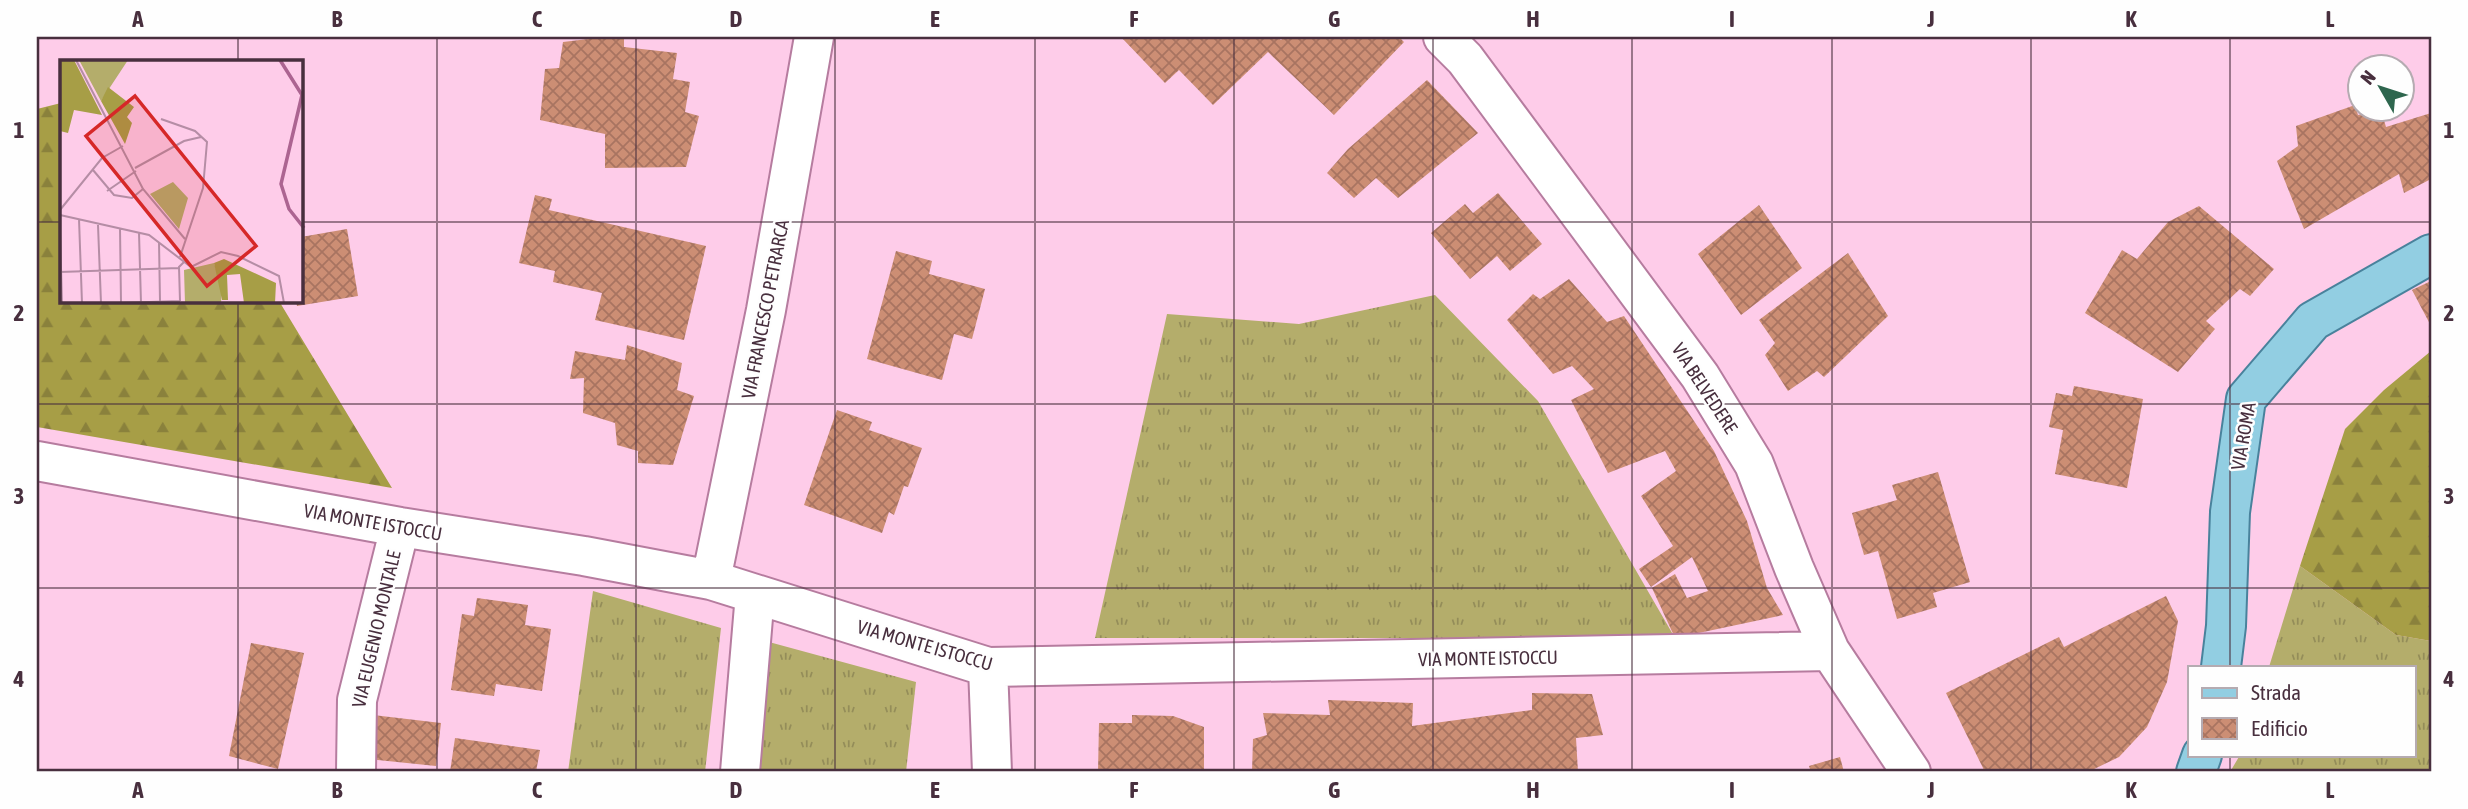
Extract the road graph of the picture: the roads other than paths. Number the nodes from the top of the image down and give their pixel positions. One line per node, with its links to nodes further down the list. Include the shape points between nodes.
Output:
1 (814, 37): 6 (street, VIA FRANCESCO PETRARCA)
2 (1443, 37): 8 (street, VIA BELVEDERE, via 1465,59 1700,376 1754,464)
3 (2431, 254): 9 (main road, VIA ROMA, via 2313,321 2246,399 2230,512)
4 (37, 461): 5 (street, VIA MONTE ISTOCCU)
5 (400, 527): 6 (street, VIA MONTE ISTOCCU); 11 (street, VIA EUGENIO MONTALE, via 356,699)
6 (711, 580): 7 (street, VIA MONTE ISTOCCU)
7 (755, 594): 10 (street, VIA MONTE ISTOCCU); 12 (street)
8 (1830, 651): 10 (street, VIA MONTE ISTOCCU); 14 (street, VIA BELVEDERE)
9 (2221, 666)
10 (988, 667): 13 (street)
11 (356, 772)
12 (740, 772)
13 (992, 772)
14 (1911, 772)

